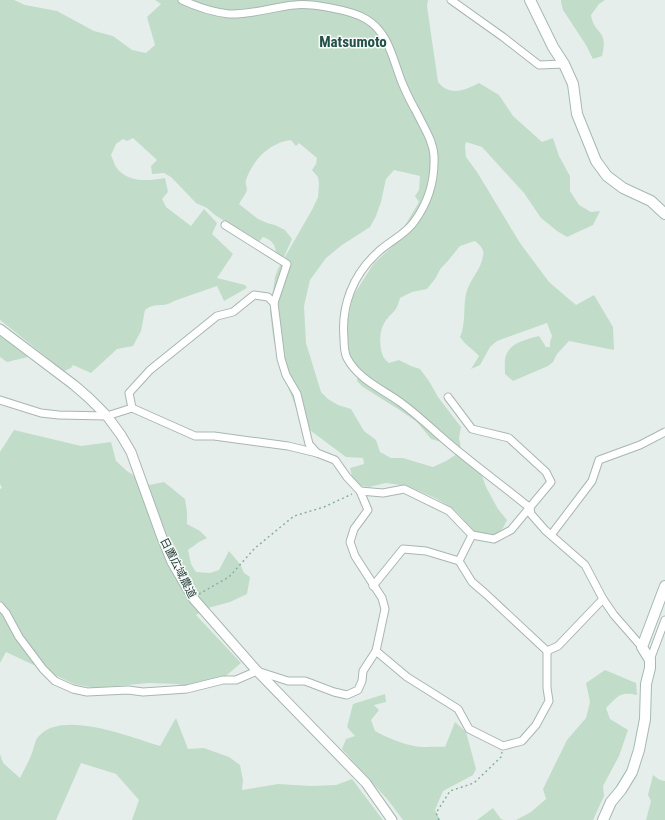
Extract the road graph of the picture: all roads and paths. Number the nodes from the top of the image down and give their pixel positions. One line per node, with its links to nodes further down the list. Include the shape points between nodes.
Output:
1 (182, 0): 16 (street, via 195,6 231,14 296,5 331,8 354,13 368,20 381,32 394,57 414,109 430,138 434,155 433,175 428,197 413,224 377,253 357,278 343,317 347,359 371,383 400,402)
2 (452, 0): 4 (street, via 539,65)
3 (530, 0): 4 (main road)
4 (564, 64): 5 (main road, via 573,84 577,114 596,161 607,176 623,188 651,201)
5 (665, 214)
6 (225, 225): 7 (street, via 288,264)
7 (274, 303): 11 (street, via 268,297 254,295 233,312 216,316 150,370 129,393); 14 (street, via 281,359 286,375 297,394 309,444)
8 (0, 328): 12 (street, 日置広域農道, via 74,385)
9 (448, 397): 16 (street, via 472,429 509,438 546,472 551,482)
10 (0, 400): 12 (street, via 41,413)
11 (132, 408): 12 (street); 14 (street, via 195,436 262,441)
12 (107, 416): 22 (street, 日置広域農道, via 131,452 172,562)
13 (665, 432): 18 (street, via 640,445 599,460 592,481)
14 (318, 453): 15 (street, via 334,460)
15 (360, 491): 17 (street, via 383,493 404,489 449,511); 20 (street, via 368,510 354,528 350,542 355,556); 22 (path, via 324,507 294,516 255,548 229,578)
16 (530, 508): 17 (street, via 511,530 494,538); 18 (street, via 531,514)
17 (472, 535): 19 (street)
18 (551, 535): 23 (street, via 585,565)
19 (459, 561): 20 (street, via 426,551 403,550); 28 (street, via 472,582)
20 (374, 586): 27 (street, via 382,598 385,609)
21 (665, 586): 26 (main road)
22 (193, 598): 30 (street, 日置広域農道)
23 (603, 599): 26 (street); 28 (street, via 558,646)
24 (0, 606): 30 (street, via 43,669 55,681 73,689 87,692 143,692 187,689 223,680 236,680)
25 (665, 620): 29 (street)
26 (642, 647): 29 (main road)
27 (376, 651): 30 (street, via 363,671 358,690 347,695 304,680 288,681); 31 (street, via 407,677 458,709 469,729)
28 (547, 651): 31 (street, via 549,701 536,725 522,741)
29 (650, 660): 34 (main road, via 640,750 632,772 611,802)
30 (257, 671): 32 (street, 日置広域農道, via 366,783)
31 (503, 746): 33 (path, via 501,757 474,783 450,791 436,813)
32 (392, 820)
33 (438, 820)
34 (603, 820)

